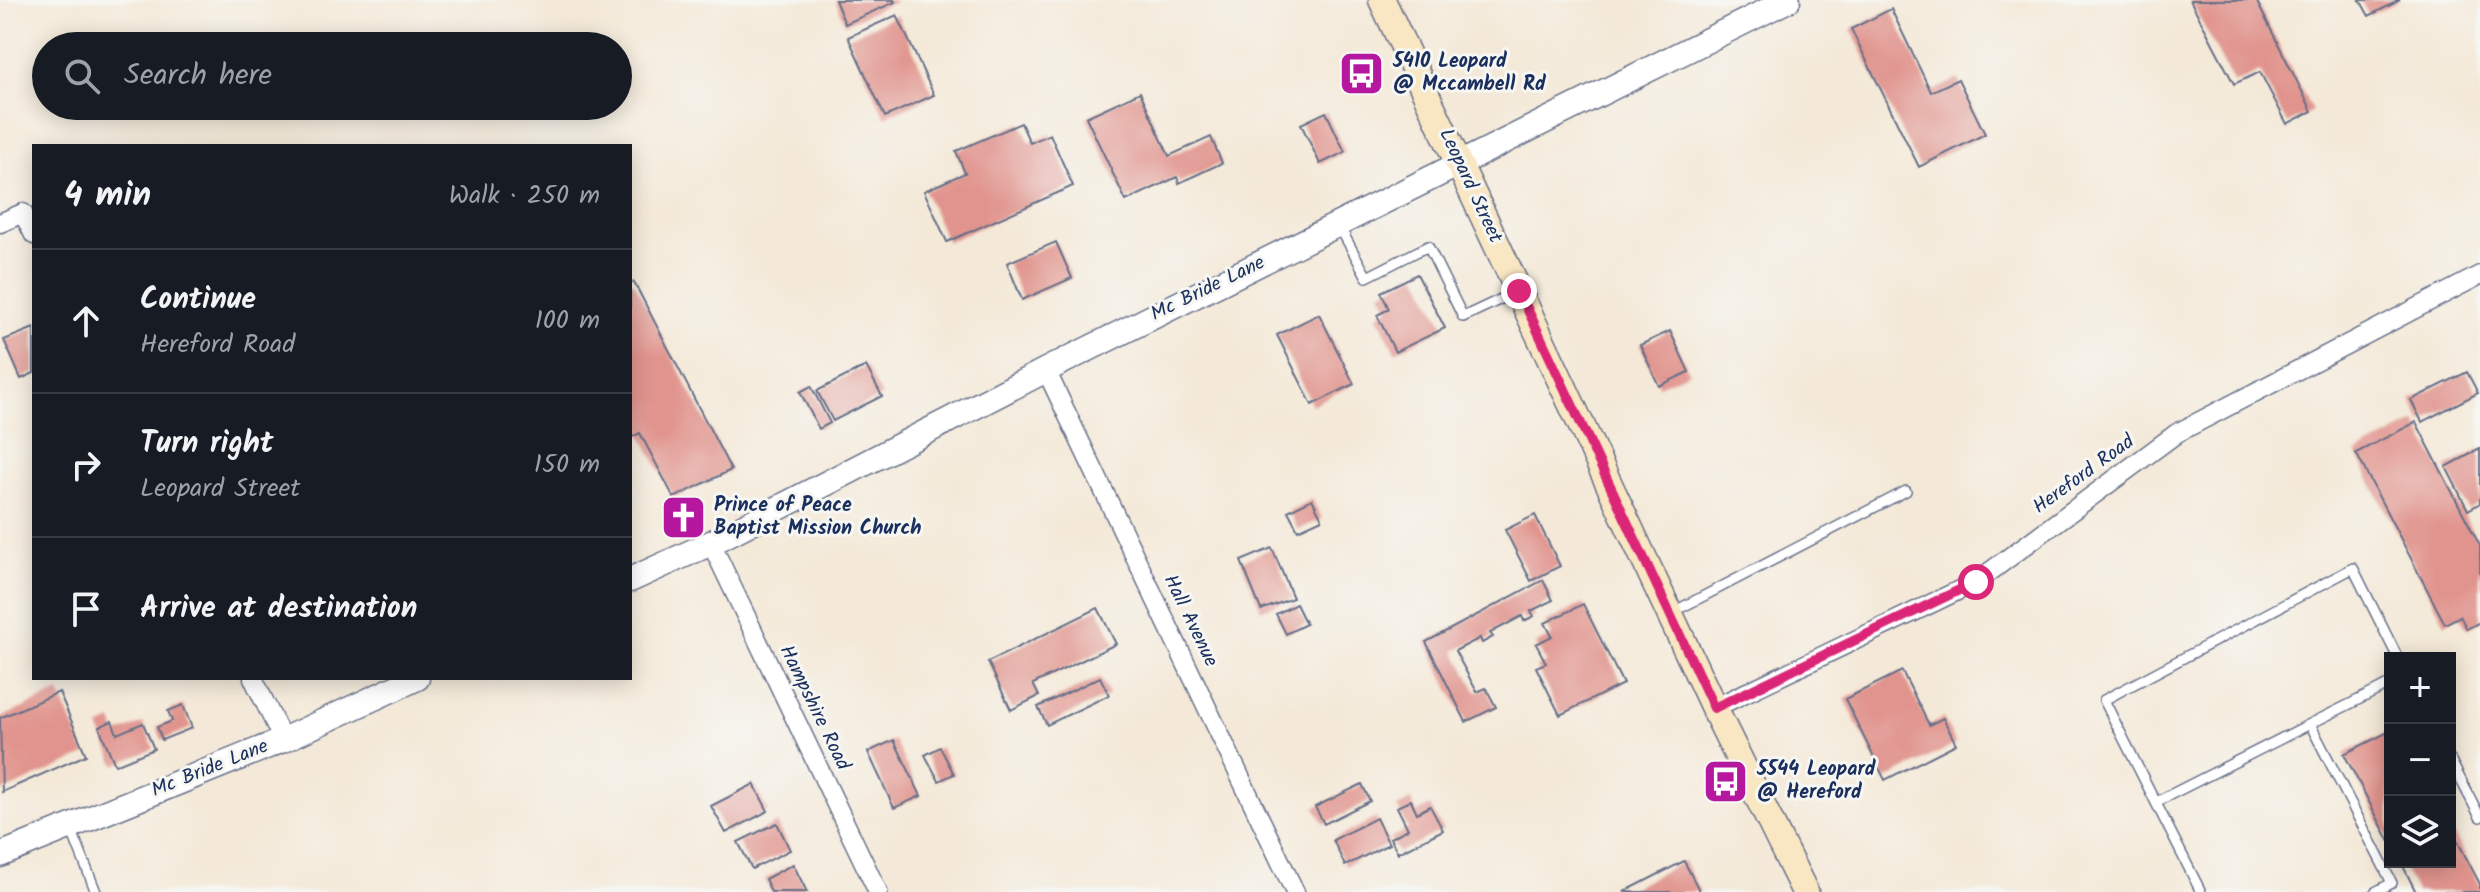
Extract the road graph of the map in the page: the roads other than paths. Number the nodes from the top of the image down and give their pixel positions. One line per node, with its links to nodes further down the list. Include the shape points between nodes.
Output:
1 (1382, 0): 3 (main road, Leopard Street)
2 (1788, 0): 3 (street, Mc Bride Lane)
3 (1460, 163): 5 (street, Mc Bride Lane); 8 (main road, Leopard Street)
4 (0, 223): 6 (street, via 23,213)
5 (1338, 224): 8 (lane, via 1367,277 1428,246 1463,317); 9 (street, Mc Bride Lane)
6 (32, 231)
7 (2480, 275): 18 (street, Hereford Road, via 2177,433 1976,582)
8 (1519, 291): 13 (main road, Leopard Street)
9 (1046, 370): 11 (street, Mc Bride Lane); 29 (street, Hall Avenue)
10 (1906, 491): 13 (lane)
11 (711, 543): 12 (street, Mc Bride Lane); 28 (street, Hampshire Road)
12 (632, 579)
13 (1670, 614): 18 (main road, Leopard Street)
14 (2395, 652): 22 (lane, via 2353,568 2104,700)
15 (254, 680): 20 (street)
16 (413, 680): 20 (street, Mc Bride Lane)
17 (2384, 687): 19 (lane)
18 (1714, 708): 30 (main road, Leopard Street)
19 (2310, 724): 22 (lane); 26 (lane)
20 (283, 740): 24 (street, Mc Bride Lane)
21 (2456, 771): 23 (lane)
22 (2156, 802): 31 (lane)
23 (2480, 817)
24 (70, 826): 25 (street, Mc Bride Lane); 27 (lane)
25 (0, 855)
26 (2394, 888): 32 (lane)
27 (96, 892)
28 (878, 892)
29 (1295, 892)
30 (1805, 892)
31 (2201, 892)
32 (2375, 892)

